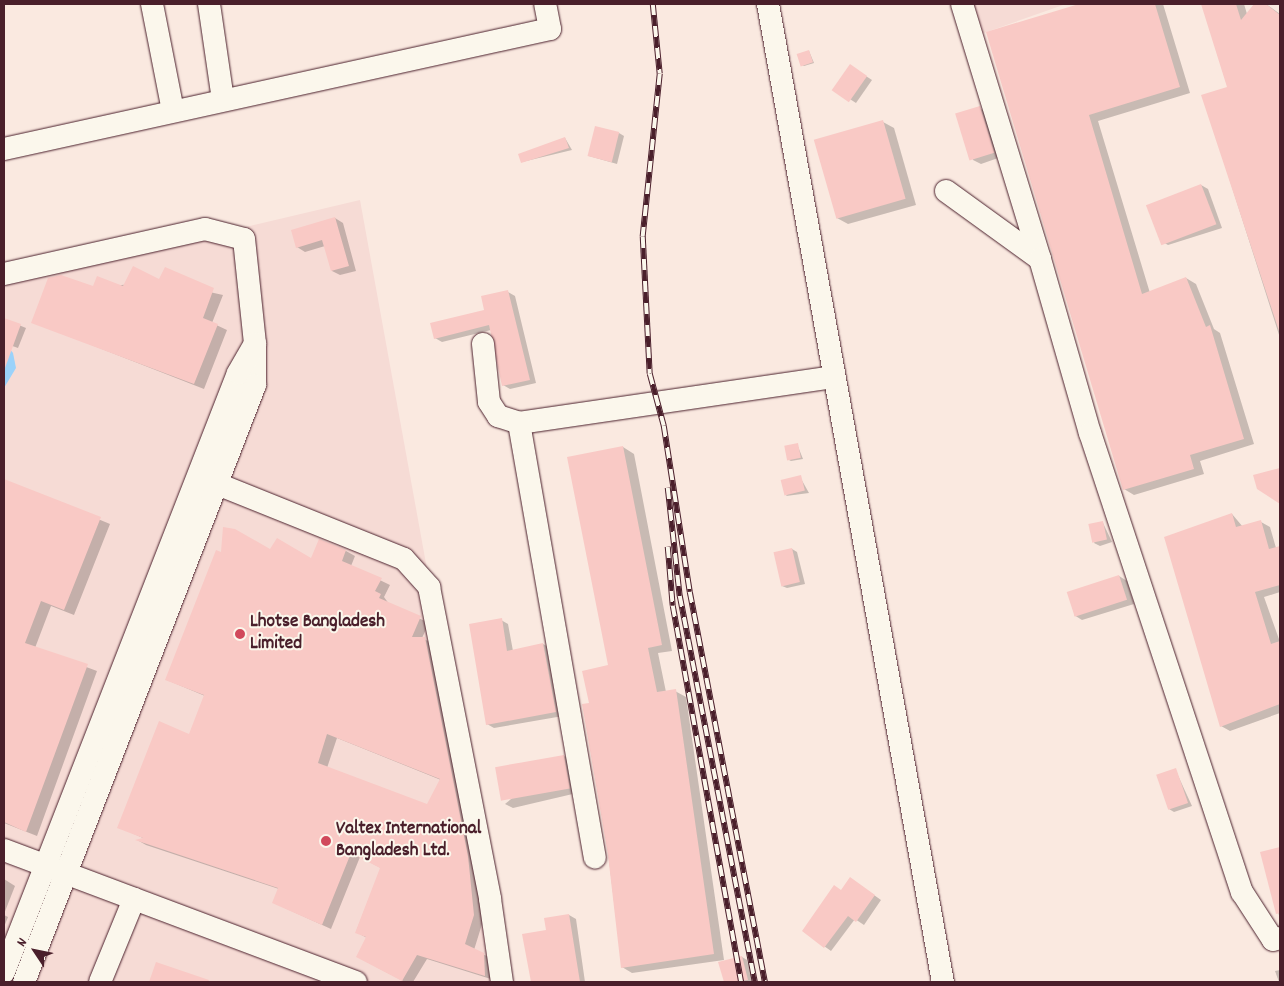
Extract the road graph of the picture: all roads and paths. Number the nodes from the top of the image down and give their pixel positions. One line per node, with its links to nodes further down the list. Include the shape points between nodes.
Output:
1 (152, 4): 7 (street)
2 (209, 4): 6 (street)
3 (546, 4): 6 (street, via 550,29)
4 (768, 4): 14 (street)
5 (962, 4): 10 (street)
6 (223, 100): 7 (street)
7 (173, 111): 8 (street)
8 (4, 149)
9 (946, 191): 10 (street)
10 (1040, 259): 23 (street, via 1090,433 1242,892 1273,940)
11 (4, 274): 12 (street, via 205,229 244,239)
12 (255, 344): 16 (street, via 238,373); 17 (street, via 255,384)
13 (483, 344): 15 (street, via 489,402 498,416)
14 (833, 377): 15 (street); 29 (street)
15 (519, 423): 19 (street)
16 (197, 476): 17 (street); 20 (street)
17 (218, 484): 21 (street); 28 (street, via 404,560 429,587 490,899)
18 (4, 850): 20 (street)
19 (595, 857)
20 (44, 864): 21 (street); 24 (street)
21 (66, 872): 22 (street); 25 (street)
22 (134, 899): 26 (street); 27 (street)
23 (1280, 938)
24 (4, 972)
25 (24, 982)
26 (100, 982)
27 (356, 982)
28 (502, 982)
29 (943, 982)

